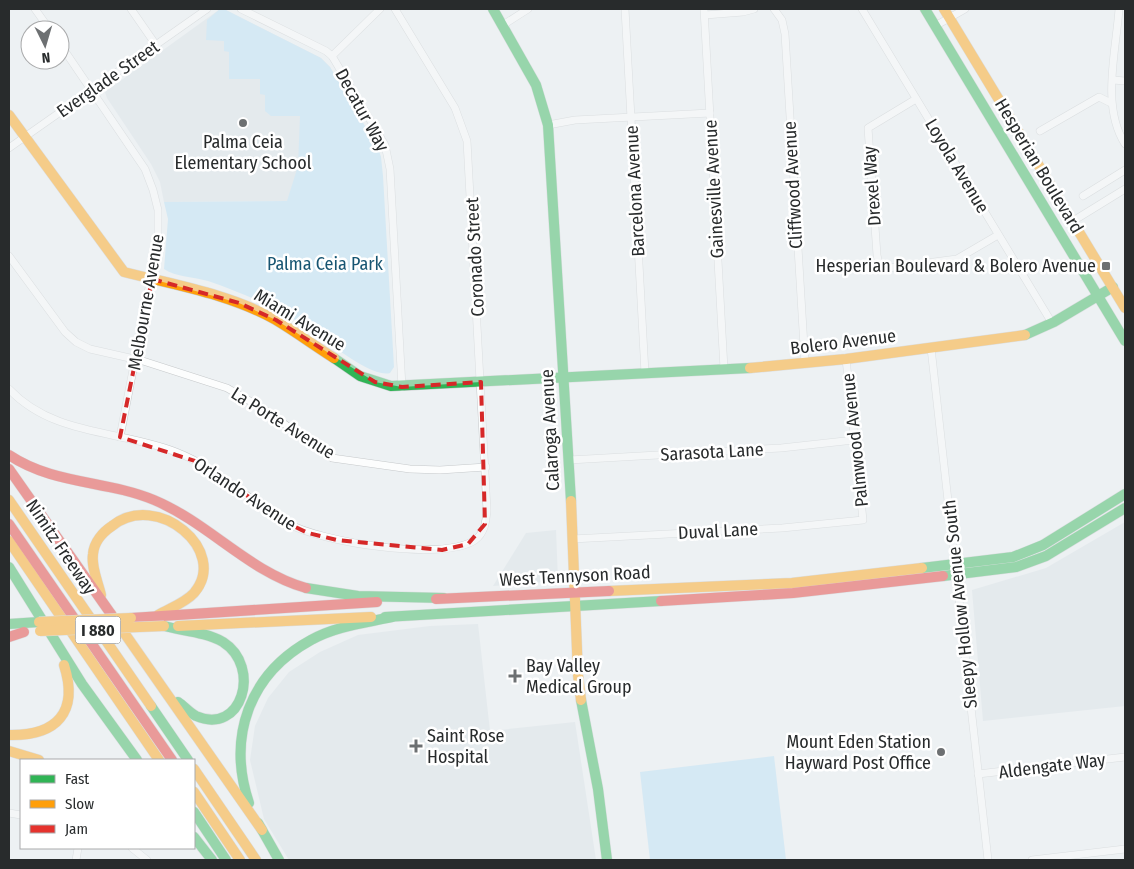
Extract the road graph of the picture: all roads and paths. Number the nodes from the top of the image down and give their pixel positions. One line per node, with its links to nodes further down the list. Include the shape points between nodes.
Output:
1 (36, 9): 18 (street)
2 (132, 9): 21 (street)
3 (207, 9): 21 (street, Everglade Street)
4 (241, 9): 22 (street, Decatur Way)
5 (380, 9): 22 (street)
6 (395, 9): 56 (street, Coronado Street, via 455,108 467,141)
7 (493, 9): 19 (main road, Calaroga Avenue)
8 (528, 9): 19 (street)
9 (625, 9): 31 (street, Barcelona Avenue)
10 (754, 9): 16 (street)
11 (774, 9): 52 (street, Cliffwood Avenue, via 785,34)
12 (862, 9): 27 (street, Loyola Avenue)
13 (925, 9): 20 (main road, Hesperian Boulevard)
14 (965, 9): 17 (street)
15 (1119, 9): 24 (street)
16 (704, 12): 29 (street, Gainesville Avenue)
17 (947, 13): 20 (street); 40 (main road, Hesperian Boulevard)
18 (43, 20)
19 (503, 25): 32 (main road, Calaroga Avenue, via 536,85)
20 (935, 26): 45 (main road, Hesperian Boulevard)
21 (156, 45): 26 (street, Everglade Street)
22 (332, 56): 57 (street, Decatur Way, via 389,156)
23 (70, 58): 26 (street, Melbourne Avenue)
24 (1113, 80): 25 (street); 28 (street)
25 (1125, 80)
26 (92, 90): 34 (street, Everglade Street); 43 (street, Melbourne Avenue, via 145,168 154,190 159,226)
27 (916, 99): 41 (street, Loyola Avenue); 41 (street, Drexel Way, via 868,128 880,269 957,259)
28 (1111, 103): 33 (street, via 1099,97); 35 (street, via 1118,133)
29 (710, 113): 31 (street); 53 (street, Gainesville Avenue)
30 (9, 115): 34 (main road, Miami Avenue)
31 (631, 117): 32 (street, via 575,120); 54 (street, Barcelona Avenue)
32 (548, 126): 55 (main road, Calaroga Avenue)
33 (1040, 131)
34 (24, 138): 36 (street, Everglade Street); 43 (main road, Miami Avenue, via 118,267 131,275)
35 (1125, 144)
36 (9, 148)
37 (1125, 170): 39 (street)
38 (1125, 189): 40 (street)
39 (1083, 196)
40 (1074, 221): 44 (main road, Hesperian Boulevard)
41 (998, 235): 47 (street, Loyola Avenue)
42 (9, 256): 50 (street, La Porte Avenue, via 65,332 76,342 90,349)
43 (152, 279): 50 (street, Melbourne Avenue); 57 (main road, Miami Avenue, via 239,304 276,320 360,376)
44 (1113, 287): 45 (main road, Bolero Avenue); 46 (main road, Hesperian Boulevard)
45 (1098, 296): 47 (main road, Bolero Avenue); 48 (main road, Hesperian Boulevard)
46 (1125, 308)
47 (1052, 323): 49 (main road, Bolero Avenue, via 1016,337)
48 (1125, 341)
49 (932, 348): 51 (main road, Bolero Avenue); 74 (street, Sleepy Hollow Avenue South)
50 (136, 359): 59 (street, Melbourne Avenue); 63 (street, La Porte Avenue, via 227,388 262,408 332,458 410,469)
51 (846, 359): 52 (main road, Bolero Avenue); 60 (street, Palmwood Avenue)
52 (805, 363): 53 (main road, Bolero Avenue)
53 (724, 369): 54 (main road, Bolero Avenue)
54 (645, 373): 55 (main road, Bolero Avenue)
55 (564, 378): 56 (main road, Miami Avenue); 62 (main road, Calaroga Avenue)
56 (481, 382): 57 (main road, Miami Avenue); 63 (street, Coronado Street)
57 (402, 387)
58 (9, 388): 59 (street, Orlando Avenue, via 30,407 55,421)
59 (120, 437): 70 (street, Orlando Avenue, via 149,443 198,462 287,523 318,536 442,550 468,544 476,539)
60 (854, 440): 62 (street, Sarasota Lane, via 781,448); 68 (street, Palmwood Avenue)
61 (9, 455): 76 (main road, via 36,471 160,502 189,517 278,578 312,590)
62 (568, 460): 71 (main road, Calaroga Avenue)
63 (486, 467): 70 (street, Coronado Street, via 488,510)
64 (9, 469): 77 (main road)
65 (1125, 494): 74 (main road, West Tennyson Road, via 1043,545 1013,557)
66 (9, 500): 95 (main road, Nimitz Freeway / I 880)
67 (1125, 508): 74 (main road, West Tennyson Road, via 1046,556 1016,567)
68 (863, 520): 71 (street, Duval Lane, via 782,528)
69 (9, 524): 94 (main road, I 880)
70 (485, 524)
71 (572, 539): 75 (main road, Calaroga Avenue)
72 (9, 541): 93 (main road, I 880)
73 (10, 569): 83 (main road)
74 (956, 569): 75 (main road, West Tennyson Road, via 792,583); 78 (main road, West Tennyson Road, via 793,592); 97 (street, Sleepy Hollow Avenue South)
75 (576, 592): 76 (main road, West Tennyson Road); 78 (main road, Calaroga Avenue)
76 (444, 598): 79 (main road, West Tennyson Road)
77 (103, 602): 79 (main road, via 93,562 100,536 125,517 160,515 190,536 200,554 202,574 198,587 187,600); 87 (main road)
78 (576, 606): 80 (main road, West Tennyson Road); 111 (main road, Calaroga Avenue, via 581,701 598,789)
79 (158, 615): 83 (main road, West Tennyson Road, bridge)
80 (392, 616): 82 (main road, West Tennyson Road); 100 (main road, via 335,630 310,641 280,664 256,695 242,730 238,759 242,788)
81 (9, 624): 83 (main road, West Tennyson Road)
82 (164, 626): 83 (main road, West Tennyson Road, bridge); 87 (main road, via 212,638 230,648 243,666 246,677 243,696 231,713 222,718 202,719 186,711)
83 (43, 628): 84 (main road, West Tennyson Road); 88 (main road, via 69,675 71,693 67,709 46,731); 92 (main road)
84 (24, 632): 85 (main road, West Tennyson Road); 86 (main road)
85 (9, 633)
86 (9, 637)
87 (147, 667): 100 (main road)
88 (9, 735)
89 (9, 751): 91 (main road)
90 (1125, 757): 97 (street, Aldengate Way)
91 (36, 759)
92 (136, 759)
93 (158, 759)
94 (171, 759)
95 (187, 759)
96 (195, 770): 109 (main road)
97 (978, 774): 112 (street, Sleepy Hollow Avenue South)
98 (195, 793): 108 (main road)
99 (195, 814): 107 (main road)
100 (262, 830): 110 (main road)
101 (195, 838): 106 (main road)
102 (133, 849): 105 (street)
103 (1125, 849): 104 (street)
104 (1091, 857): 113 (street)
105 (147, 860)
106 (212, 860)
107 (226, 860)
108 (240, 860)
109 (256, 860)
110 (279, 860)
111 (607, 860)
112 (988, 860)
113 (1032, 860)

